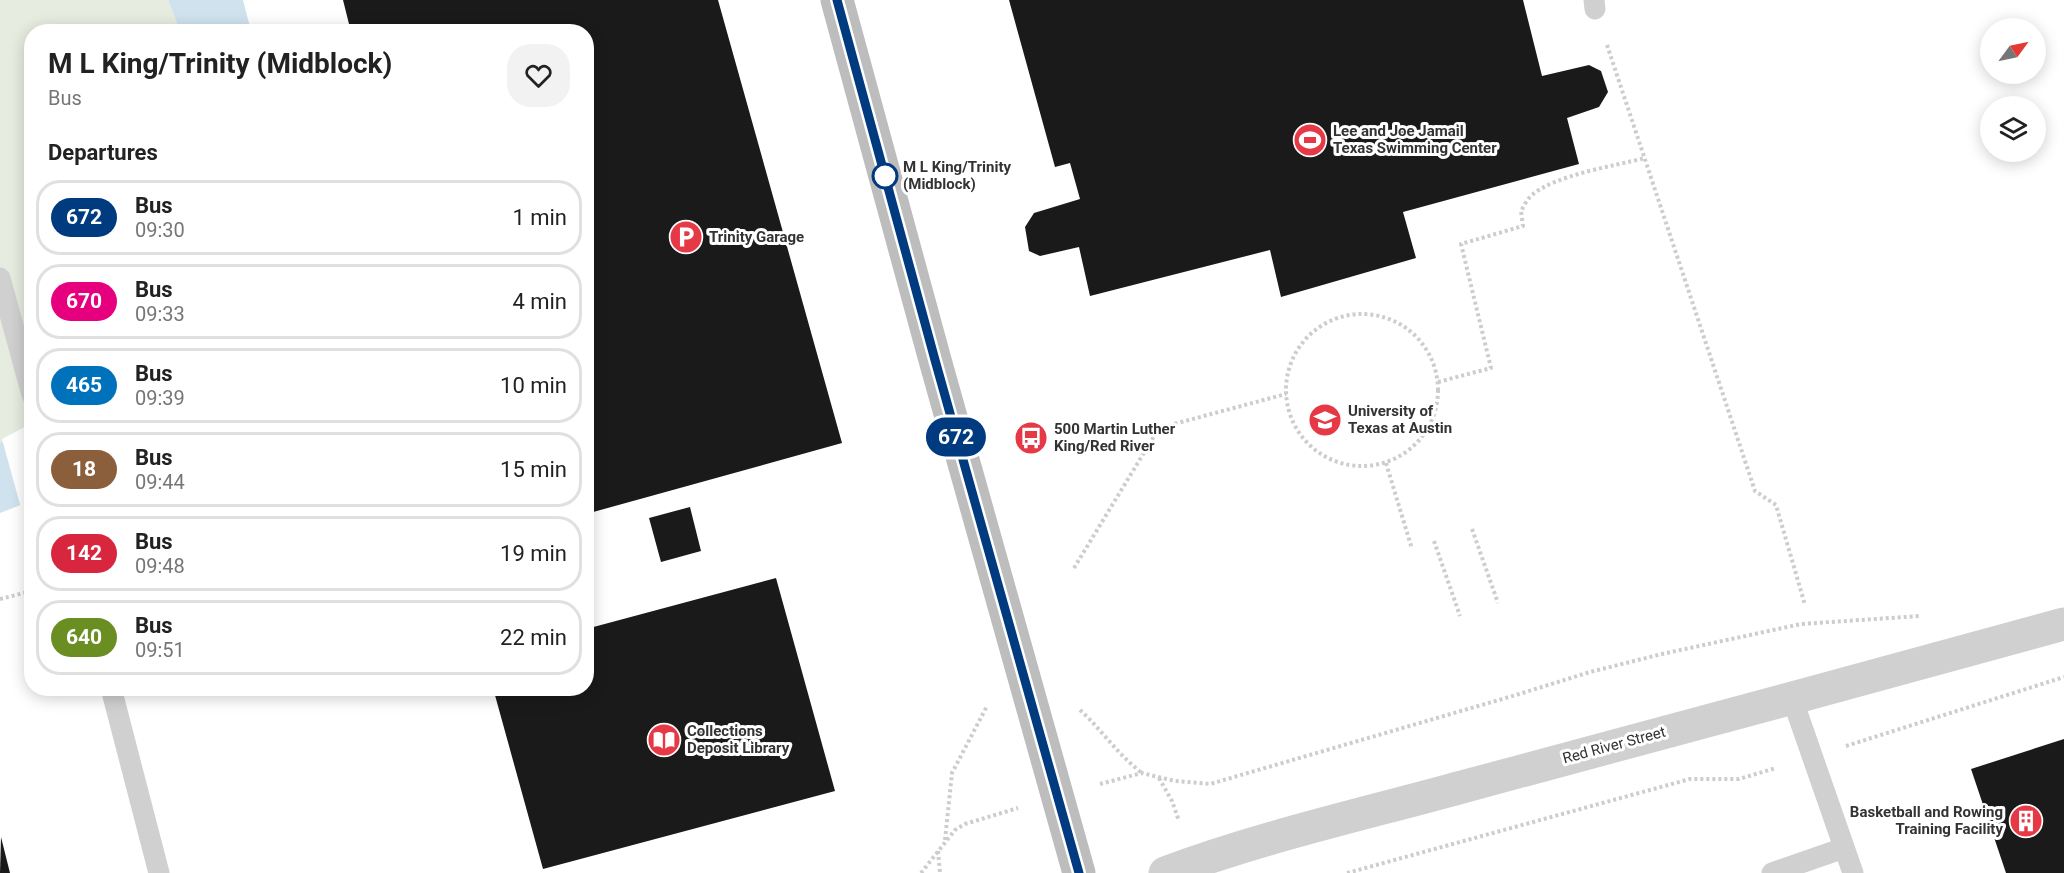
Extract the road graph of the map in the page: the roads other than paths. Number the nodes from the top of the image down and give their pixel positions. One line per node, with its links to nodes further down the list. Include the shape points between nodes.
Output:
1 (837, 0): 9 (main road)
2 (0, 278): 3 (lane)
3 (24, 366)
4 (2064, 624): 6 (street, Red River Street)
5 (113, 696): 8 (lane)
6 (1792, 698): 7 (lane); 10 (street, Red River Street, via 1234,850)
7 (1844, 848): 11 (lane); 12 (lane)
8 (159, 873)
9 (1079, 873)
10 (1165, 873)
11 (1772, 873)
12 (1853, 873)

